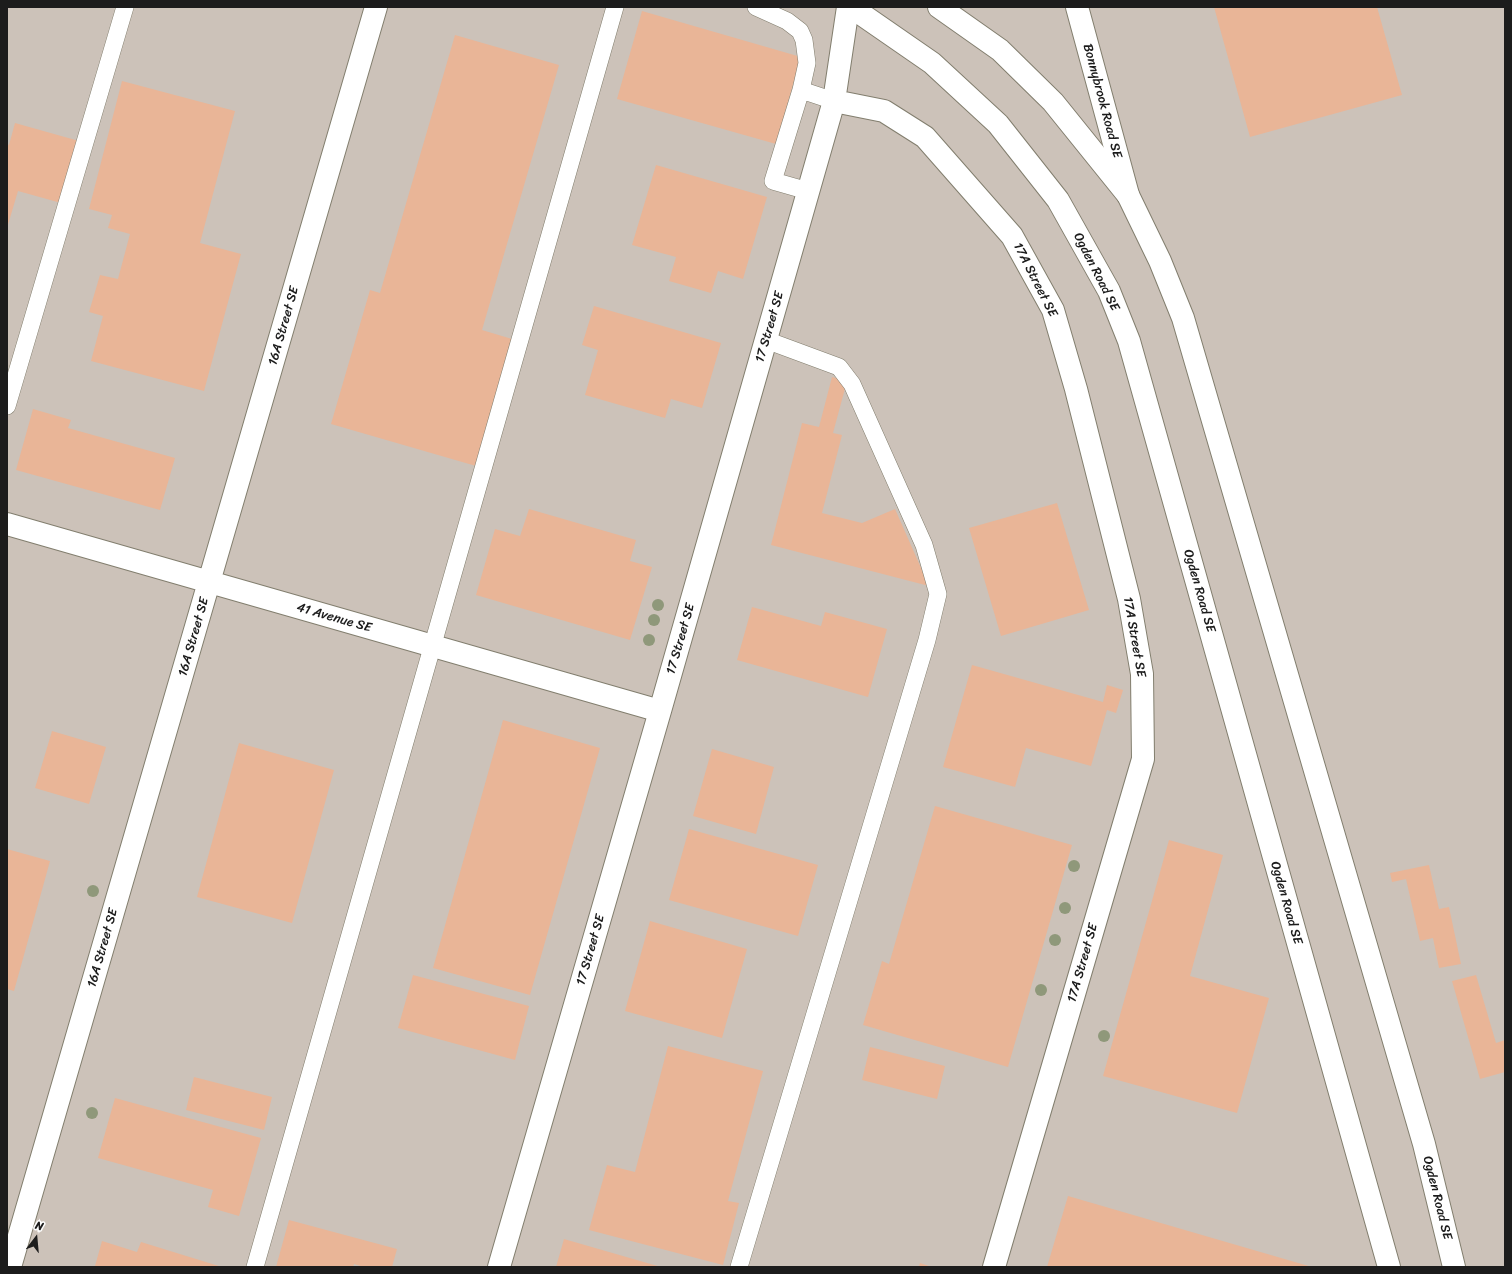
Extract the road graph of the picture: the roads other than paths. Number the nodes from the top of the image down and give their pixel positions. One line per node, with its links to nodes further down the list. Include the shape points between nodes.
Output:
1 (125, 7): 14 (lane)
2 (376, 7): 16 (street, 16A Street SE)
3 (615, 7): 17 (lane)
4 (756, 7): 9 (lane, via 787,21 800,31 807,63)
5 (848, 7): 10 (street, 17 Street SE)
6 (851, 7): 24 (street, Ogden Road SE, via 932,63 998,124 1058,200 1109,291 1129,341)
7 (939, 7): 12 (street, Ogden Road SE, via 1000,50 1053,102)
8 (1077, 7): 12 (street, Bonnybrook Road SE)
9 (802, 90): 10 (lane); 11 (lane, via 773,181)
10 (834, 101): 11 (street, 17 Street SE); 23 (street, 17A Street SE, via 884,111 925,137 1012,236 1053,310 1076,389 1129,599 1142,674 1143,759)
11 (808, 190): 13 (street, 17 Street SE)
12 (1128, 195): 25 (street, Ogden Road SE, via 1160,262 1182,318 1422,1136)
13 (766, 340): 18 (street, 17 Street SE); 22 (lane, via 838,367 852,384 924,545 938,594 927,640)
14 (7, 406)
15 (7, 524): 16 (street, 41 Avenue SE)
16 (210, 582): 17 (street, 41 Avenue SE); 19 (street, 16A Street SE)
17 (432, 646): 18 (street, 41 Avenue SE); 20 (lane)
18 (660, 711): 21 (street, 17 Street SE)
19 (10, 1267)
20 (255, 1267)
21 (499, 1267)
22 (739, 1267)
23 (994, 1267)
24 (1388, 1267)
25 (1454, 1267)

